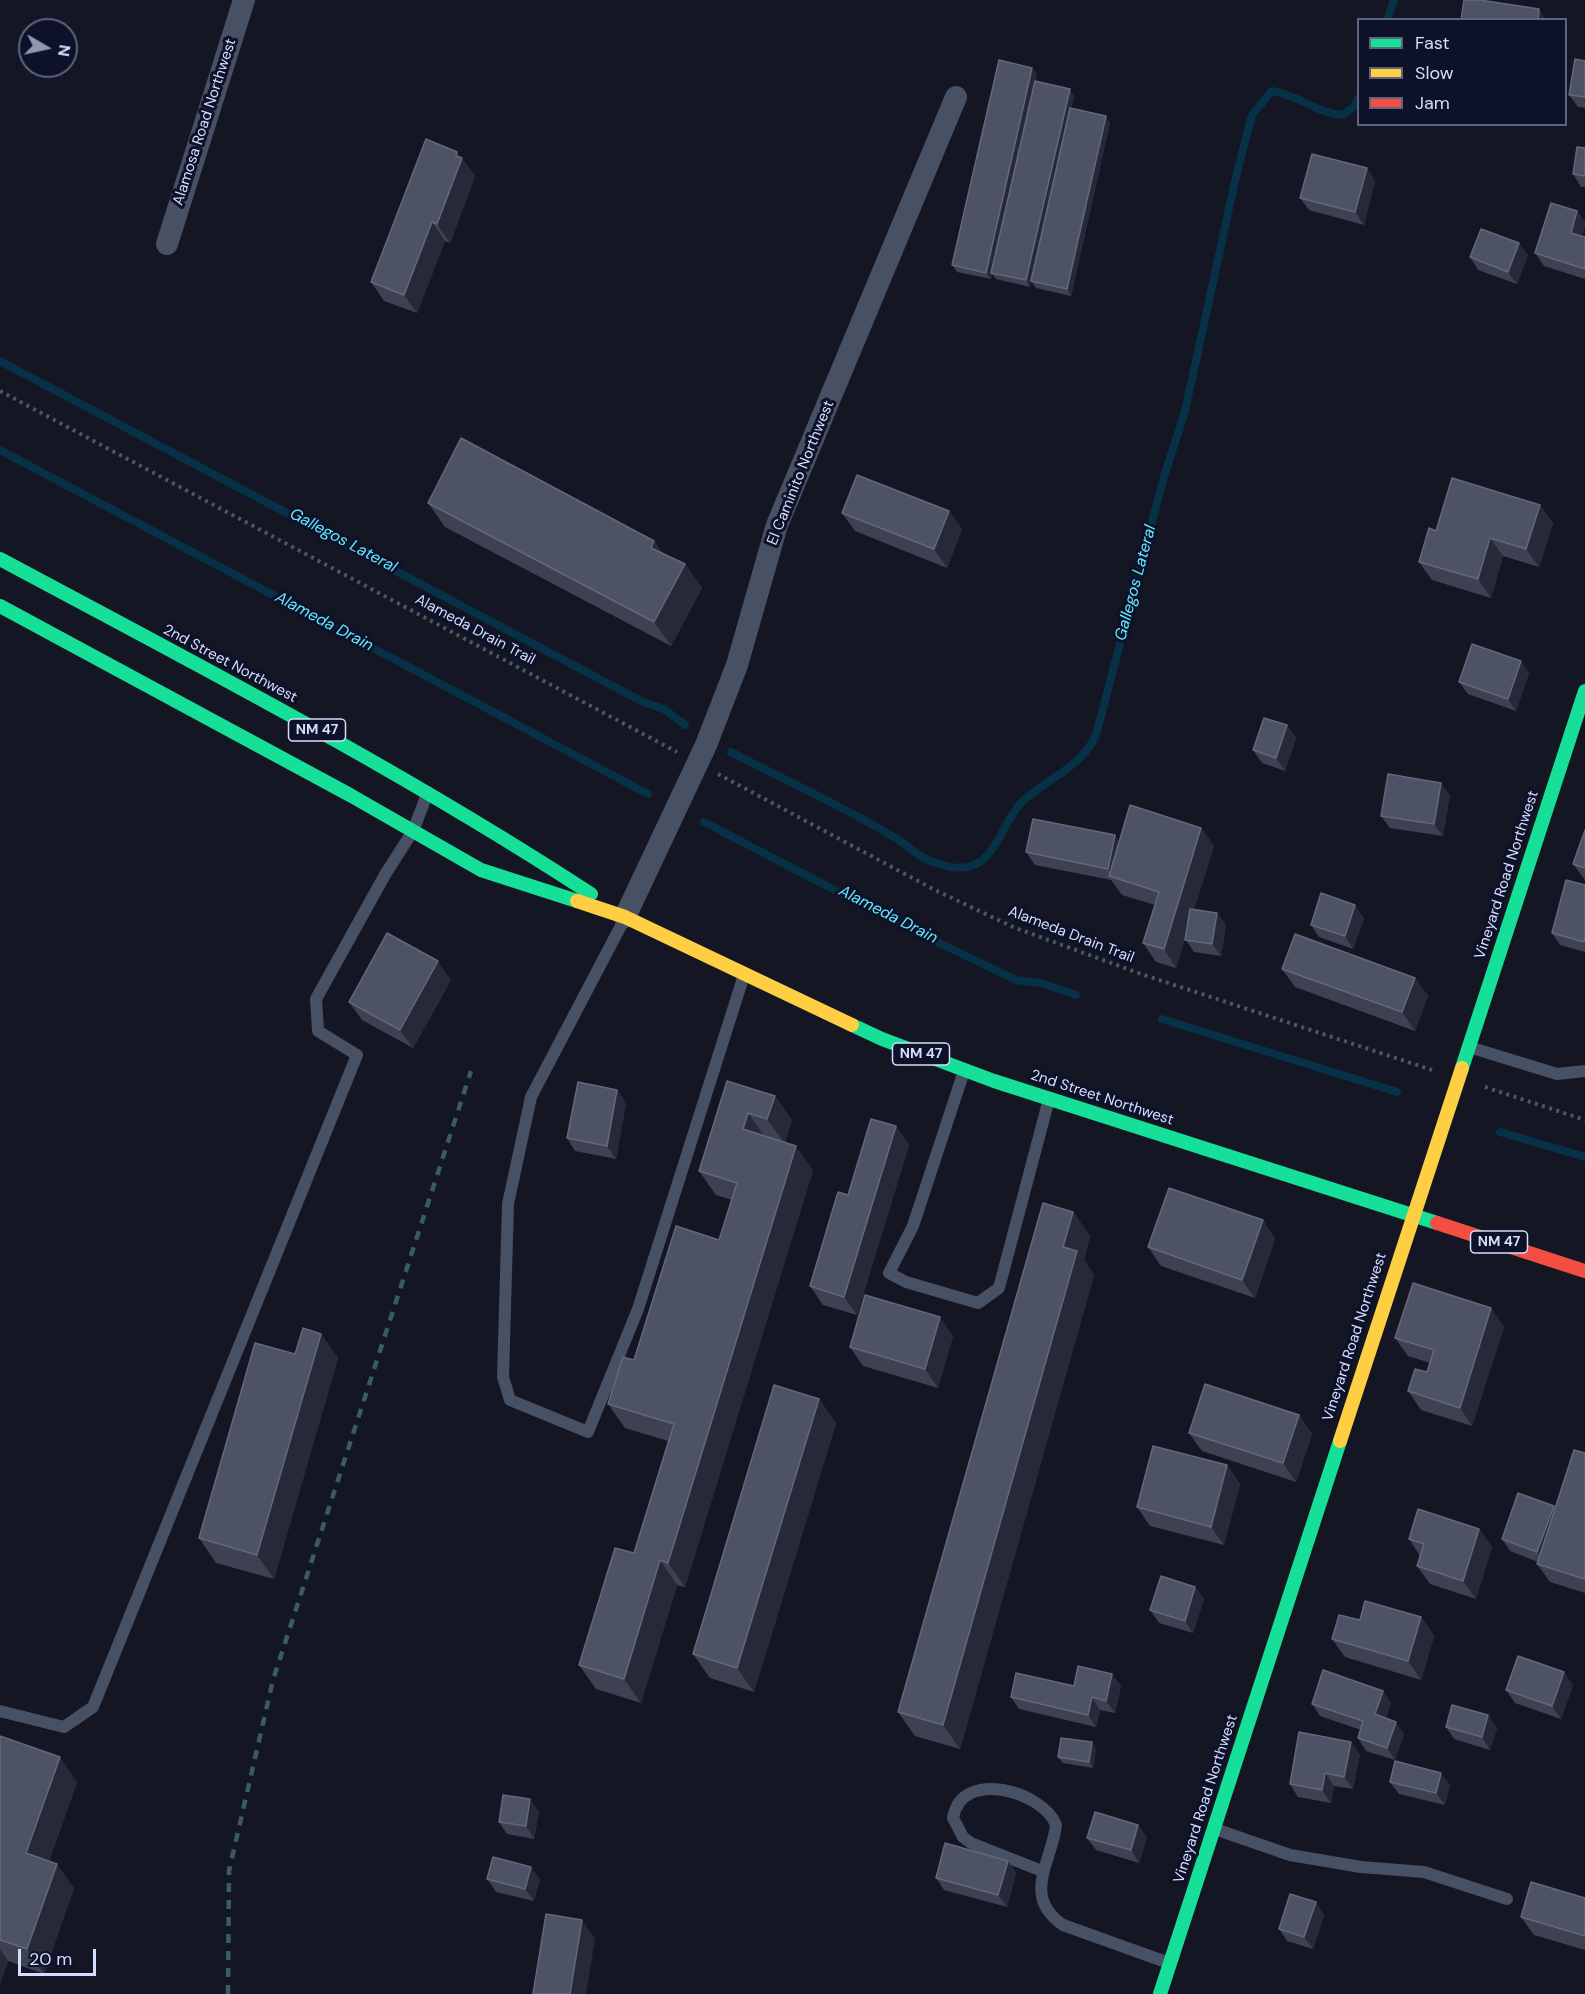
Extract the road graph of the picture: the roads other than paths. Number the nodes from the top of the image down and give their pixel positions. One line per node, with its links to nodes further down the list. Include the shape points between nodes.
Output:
1 (244, 0): 3 (street, Alamosa Road Northwest)
2 (956, 97): 9 (street, El Caminito Northwest, via 777,525 737,665 706,745)
3 (167, 244)
4 (0, 559): 7 (main road, 2nd Street Northwest / NM 47)
5 (0, 606): 8 (main road, 2nd Street Northwest / NM 47)
6 (1585, 691): 11 (main road, Vineyard Road Northwest)
7 (428, 792): 8 (lane); 9 (main road, 2nd Street Northwest / NM 47, via 502,834)
8 (413, 831): 9 (main road, 2nd Street Northwest / NM 47, via 481,870); 17 (lane, via 316,999 318,1030 357,1055 93,1707 64,1727)
9 (625, 917): 10 (main road, 2nd Street Northwest / NM 47); 10 (lane, via 531,1097 508,1203 503,1377 510,1400 588,1432 638,1309)
10 (744, 974): 12 (main road, 2nd Street Northwest / NM 47, via 882,1040)
11 (1468, 1046): 13 (lane, via 1557,1074); 15 (main road, Vineyard Road Northwest)
12 (964, 1070): 14 (main road, 2nd Street Northwest / NM 47); 14 (lane, via 913,1226 889,1273 906,1282 978,1303 999,1288)
13 (1585, 1071)
14 (1049, 1098): 15 (main road, 2nd Street Northwest / NM 47)
15 (1413, 1214): 16 (main road, 2nd Street Northwest / NM 47); 18 (main road, Vineyard Road Northwest)
16 (1585, 1271)
17 (0, 1710)
18 (1213, 1829): 20 (lane, via 1290,1855 1424,1872); 21 (main road, Vineyard Road Northwest)
19 (1042, 1871): 19 (lane, via 1056,1825 1043,1808 1017,1795 988,1789 967,1795 959,1802 953,1818 963,1837); 21 (lane, via 1042,1894 1054,1918 1063,1925)
20 (1507, 1899)
21 (1170, 1964): 22 (main road, Vineyard Road Northwest)
22 (1160, 1994)

